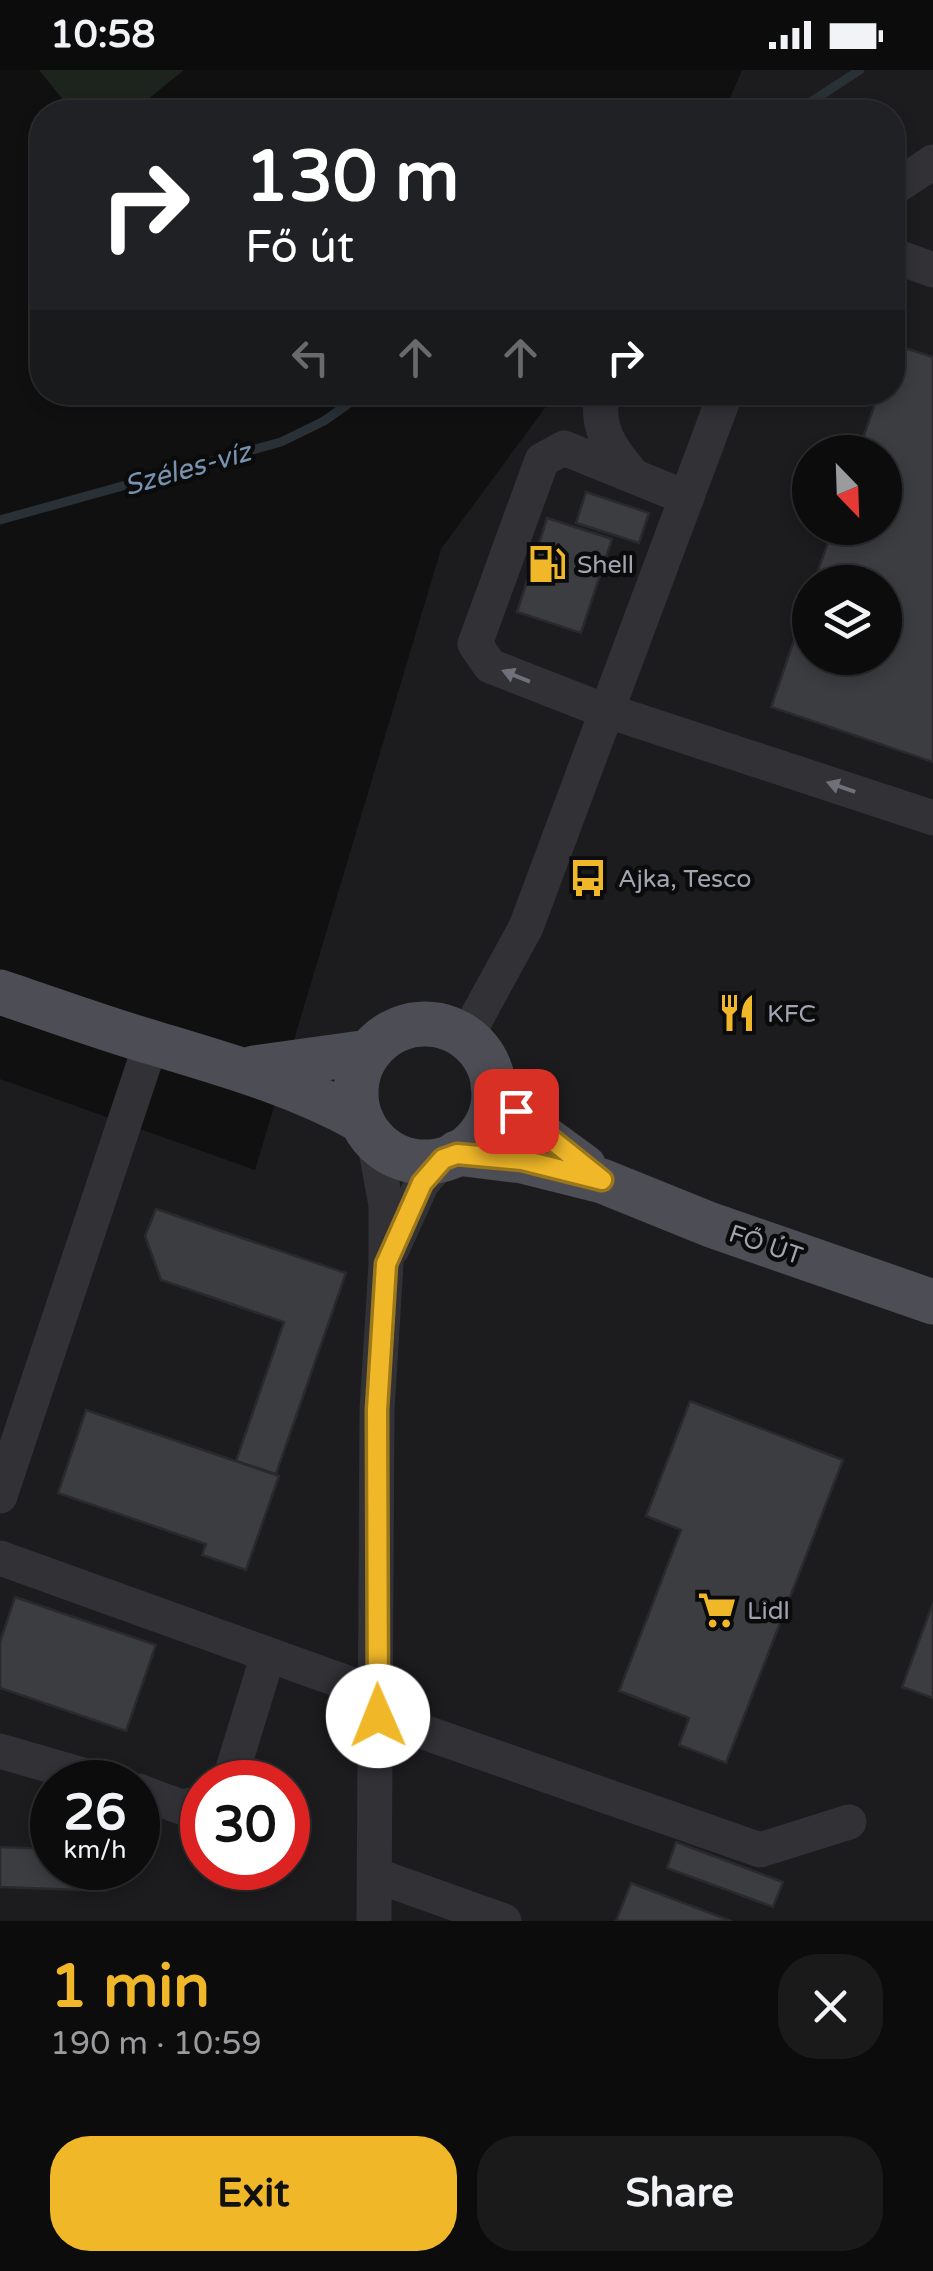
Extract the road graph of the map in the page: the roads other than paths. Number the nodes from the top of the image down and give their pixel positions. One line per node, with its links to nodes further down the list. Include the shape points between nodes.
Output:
1 (933, 162): 2 (street)
2 (905, 180)
3 (905, 260): 4 (street)
4 (933, 270)
5 (600, 405): 7 (street, via 603,434)
6 (721, 405): 8 (street)
7 (632, 475): 8 (street); 9 (street, one-way to 7, via 490,666 475,644 542,460 564,448)
8 (687, 498): 9 (street)
9 (607, 711): 10 (street, one-way to 9); 12 (street, via 526,926)
10 (933, 818)
11 (0, 992): 13 (main road)
12 (466, 1036): 14 (main road, via 428,1024 409,1026); 16 (main road, via 485,1058)
13 (152, 1043): 15 (main road); 22 (street)
14 (369, 1052): 15 (main road); 17 (main road, via 356,1086)
15 (247, 1068): 17 (main road, via 298,1088)
16 (494, 1086): 18 (main road, via 489,1118 470,1144); 19 (main road, FŐ ÚT, via 539,1134)
17 (368, 1130): 18 (main road, via 414,1160); 20 (street, via 386,1205)
18 (450, 1156): 19 (main road, FŐ ÚT, via 522,1160); 20 (street, via 422,1183)
19 (602, 1180): 21 (main road, FŐ ÚT)
20 (386, 1264): 25 (street, via 377,1410)
21 (933, 1302)
22 (0, 1496)
23 (0, 1558): 24 (street)
24 (268, 1654): 25 (street); 28 (street)
25 (378, 1705): 29 (street, via 760,1850); 30 (street)
26 (0, 1750): 27 (street)
27 (34, 1760)
28 (236, 1760)
29 (849, 1822)
30 (375, 1875): 31 (street); 32 (street)
31 (374, 1921)
32 (504, 1921)

